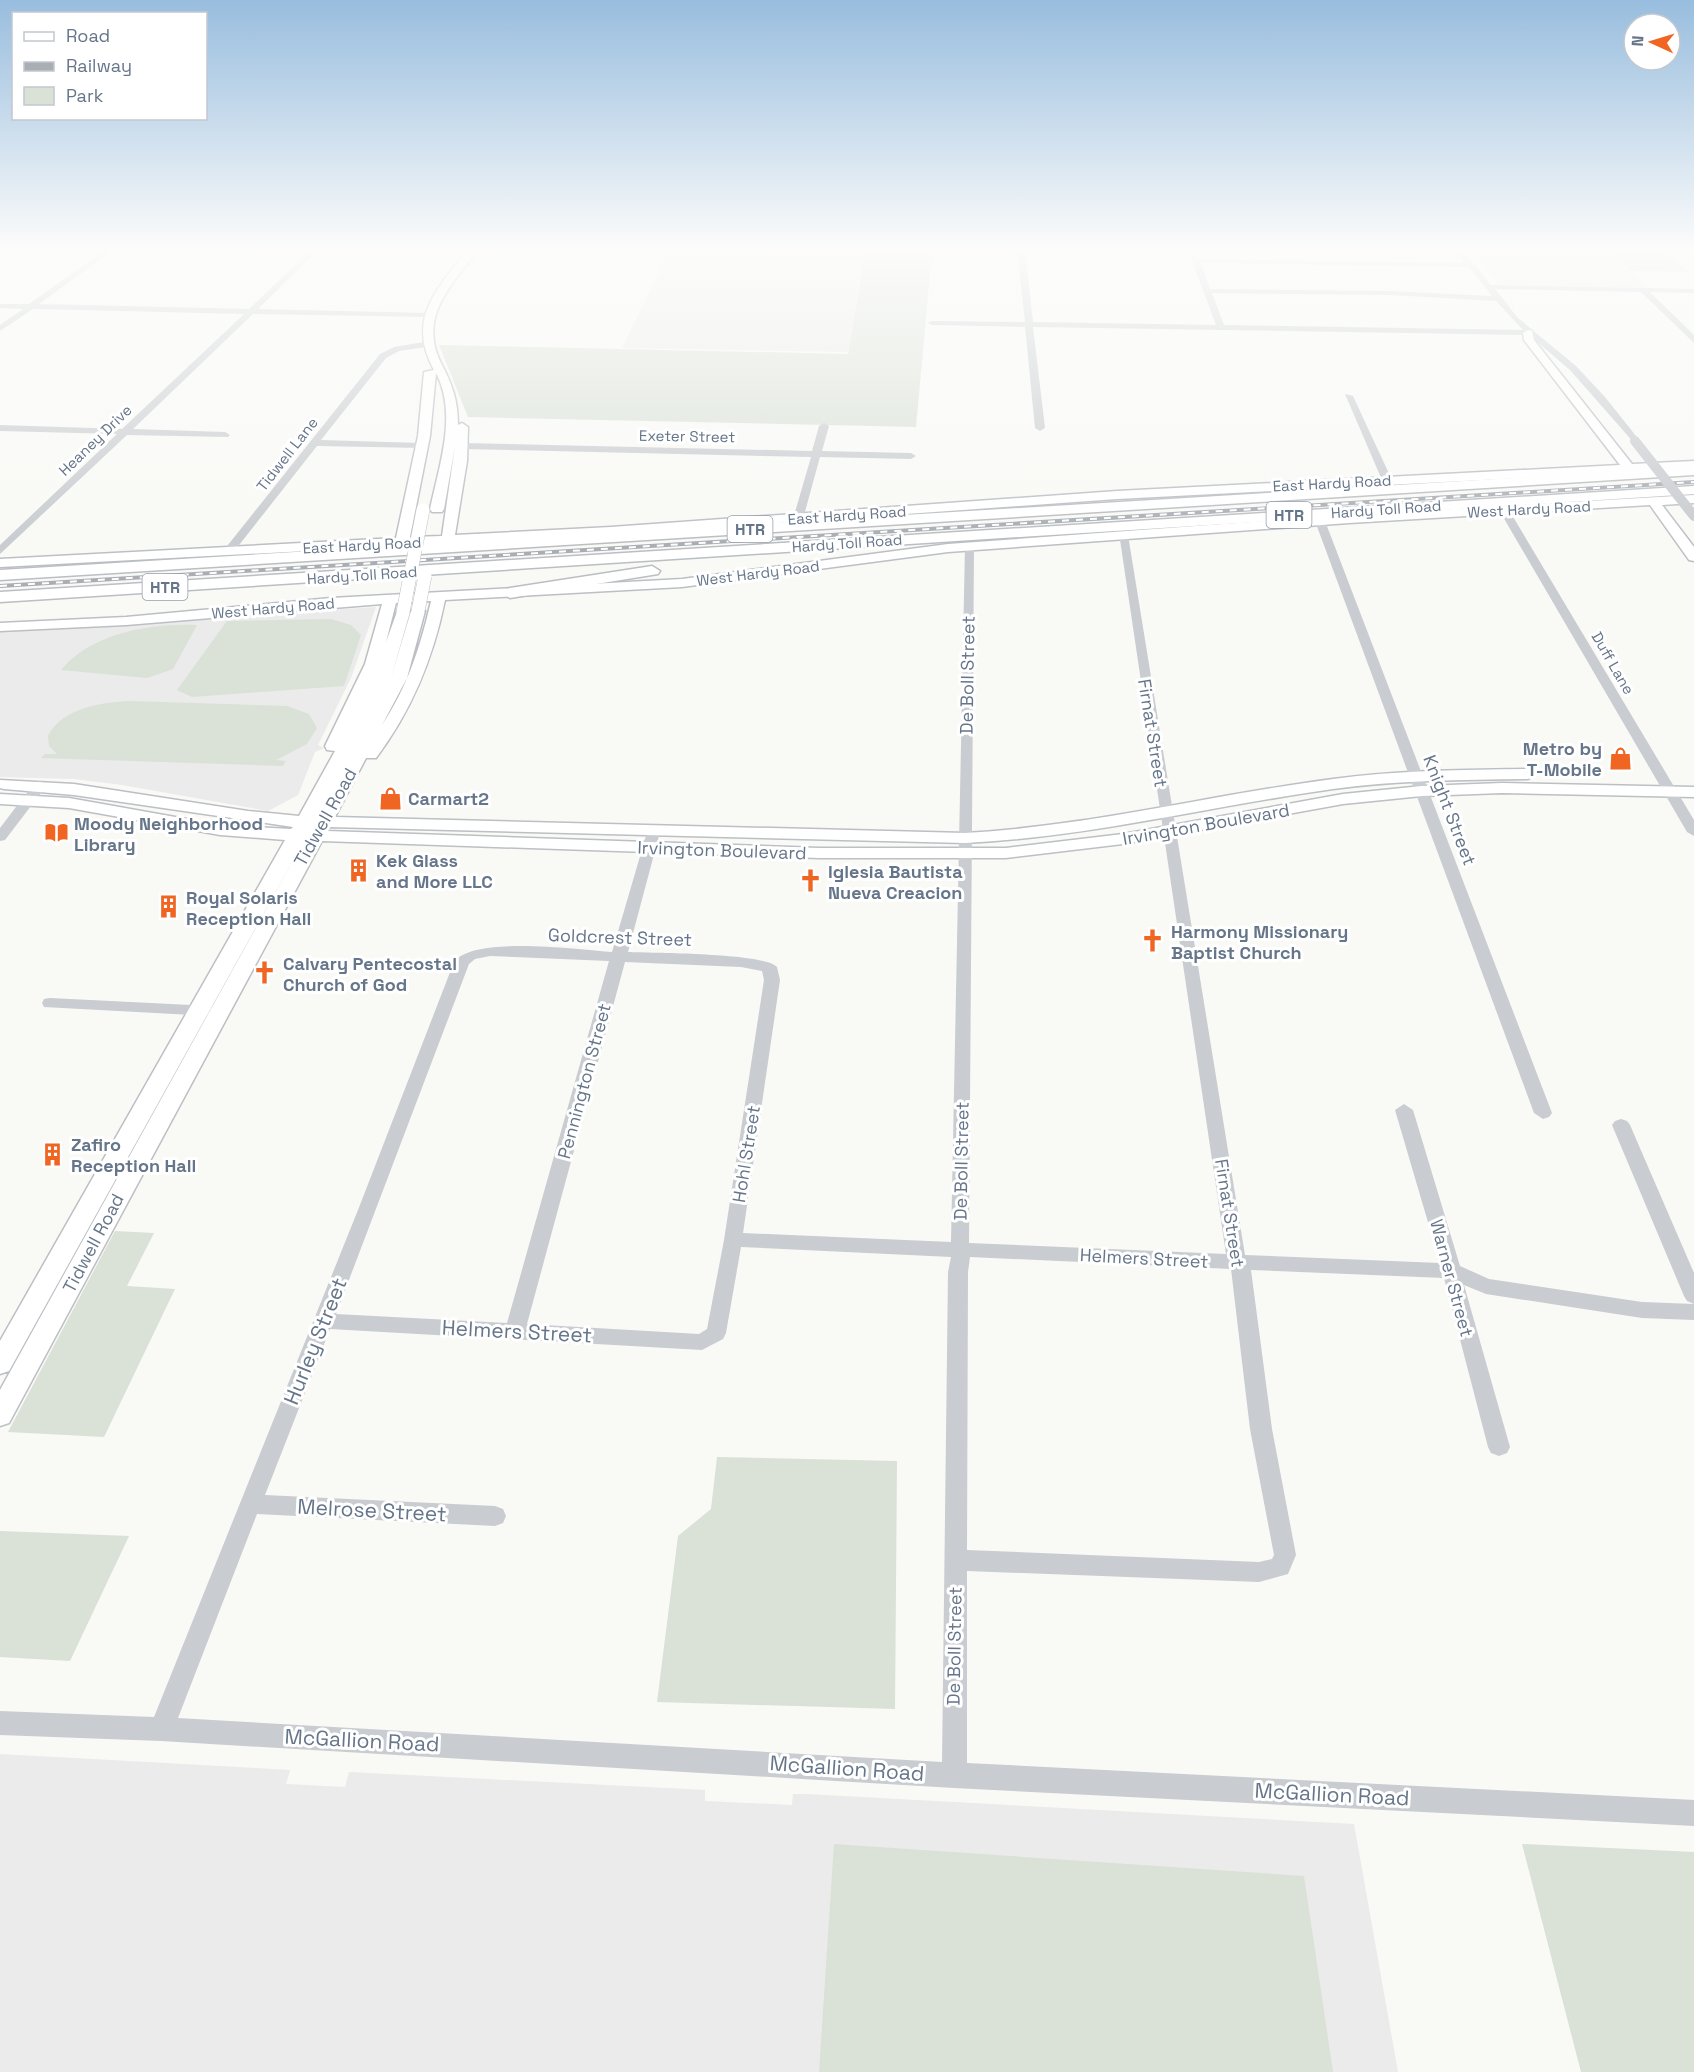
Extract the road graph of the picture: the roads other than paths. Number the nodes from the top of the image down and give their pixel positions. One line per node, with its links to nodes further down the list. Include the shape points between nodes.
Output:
1 (212, 348): 16 (street, Heaney Drive)
2 (406, 348): 18 (street, Tidwell Lane, via 385,355)
3 (425, 348): 10 (main road, Tidwell Road)
4 (425, 348): 11 (main road, Tidwell Road)
5 (1032, 348): 15 (street)
6 (1535, 348): 8 (main road)
7 (1546, 348): 9 (street)
8 (1549, 367): 9 (main road); 24 (main road)
9 (1573, 368): 34 (street, bridge)
10 (430, 372): 19 (main road); 31 (main road, Tidwell Road, via 438,391 441,417)
11 (450, 393): 20 (main road, via 463,422); 31 (main road, Tidwell Road, via 452,417)
12 (1348, 396): 26 (street)
13 (824, 426): 21 (street)
14 (0, 428): 16 (street)
15 (1040, 428)
16 (127, 431): 17 (street); 42 (street, Heaney Drive)
17 (225, 435)
18 (314, 443): 19 (street); 43 (street, Tidwell Lane)
19 (421, 446): 39 (main road)
20 (462, 446): 21 (street, Exeter Street); 37 (main road)
21 (818, 454): 22 (street, Exeter Street); 35 (street)
22 (911, 456)
23 (1694, 465): 24 (main road, East Hardy Road)
24 (1629, 469): 26 (main road, East Hardy Road)
25 (1694, 471): 27 (highway, Hardy Toll Road / HTR)
26 (1387, 480): 33 (main road, East Hardy Road)
27 (1500, 483): 33 (highway, via 1283,489); 46 (highway, Hardy Toll Road / HTR)
28 (1694, 490): 40 (highway, Hardy Toll Road / HTR)
29 (1694, 499): 30 (main road, West Hardy Road)
30 (1653, 501): 32 (main road, West Hardy Road); 44 (main road)
31 (430, 509): 50 (main road, Tidwell Road, bridge)
32 (1504, 510): 36 (main road, West Hardy Road); 55 (street, Duff Lane)
33 (888, 512): 35 (main road, East Hardy Road)
34 (1694, 516)
35 (798, 519): 37 (main road, East Hardy Road)
36 (1320, 521): 38 (main road, West Hardy Road); 53 (street, Knight Street)
37 (449, 532): 39 (main road, East Hardy Road)
38 (1123, 535): 41 (main road, West Hardy Road); 62 (street, Firnat Street)
39 (403, 537): 43 (main road, East Hardy Road)
40 (885, 540): 47 (highway); 48 (highway, Hardy Toll Road / HTR)
41 (969, 546): 47 (main road, West Hardy Road, via 682,583); 67 (street, De Boll Street)
42 (0, 551)
43 (228, 552): 45 (main road, East Hardy Road)
44 (1694, 556)
45 (0, 564)
46 (0, 575)
47 (510, 593): 49 (main road, West Hardy Road)
48 (0, 597)
49 (438, 603): 50 (main road, West Hardy Road); 56 (main road, via 413,690 379,744)
50 (400, 608): 51 (main road, West Hardy Road); 56 (main road, via 333,742); 56 (main road, Tidwell Road, via 414,632 399,678)
51 (0, 627)
52 (1694, 779): 55 (main road, Irvington Boulevard)
53 (1419, 783): 55 (main road, Irvington Boulevard, via 1502,788); 62 (main road, Irvington Boulevard, via 1343,799); 74 (street, Knight Street)
54 (0, 784): 58 (main road, Irvington Boulevard)
55 (1666, 785): 57 (main road, Irvington Boulevard); 64 (street, Duff Lane)
56 (333, 787): 63 (main road, Tidwell Road)
57 (1694, 792)
58 (34, 793): 59 (main road, Irvington Boulevard); 60 (main road, Irvington Boulevard, via 97,791); 61 (main road, Irvington Boulevard); 65 (street)
59 (0, 799)
60 (156, 802): 61 (main road, via 135,808); 63 (main road, Irvington Boulevard)
61 (69, 803): 63 (main road, Irvington Boulevard, via 220,830)
62 (1167, 822): 67 (main road, Irvington Boulevard, via 1065,847); 79 (street, Firnat Street, via 1234,1246)
63 (311, 829): 66 (main road, Irvington Boulevard); 72 (main road, Tidwell Road)
64 (1694, 832)
65 (0, 837)
66 (650, 840): 67 (main road, Irvington Boulevard); 69 (street, Pennington Street)
67 (965, 846): 78 (street, De Boll Street)
68 (470, 956): 69 (street, Goldcrest Street, via 490,951); 83 (street, Hurley Street, via 462,962)
69 (618, 956): 70 (street, Goldcrest Street); 84 (street, Pennington Street)
70 (769, 967): 77 (street, Hohl Street, via 772,980)
71 (50, 1004): 72 (street)
72 (208, 1011): 76 (main road, Tidwell Road)
73 (1404, 1110): 80 (street, Warner Street)
74 (1544, 1113)
75 (1621, 1125): 81 (street)
76 (115, 1180): 86 (main road, Tidwell Road); 87 (main road, Tidwell Road)
77 (733, 1240): 78 (street, Helmers Street); 85 (street, Hohl Street, via 716,1333)
78 (962, 1250): 79 (street, Helmers Street); 92 (street, De Boll Street, via 958,1272)
79 (1240, 1262): 80 (street, Helmers Street); 92 (street, Firnat Street, via 1261,1429 1285,1555 1280,1567 1258,1572)
80 (1452, 1271): 82 (street, Helmers Street, via 1486,1286 1642,1310); 89 (street, Warner Street)
81 (1694, 1296)
82 (1694, 1312)
83 (323, 1321): 84 (street, Helmers Street); 90 (street, Hurley Street)
84 (515, 1331): 85 (street, Helmers Street, via 702,1342)
85 (710, 1339)
86 (0, 1364): 87 (street)
87 (26, 1366): 88 (main road, Tidwell Road)
88 (0, 1414)
89 (1499, 1447)
90 (250, 1504): 91 (street, Melrose Street); 94 (street, Hurley Street)
91 (495, 1516)
92 (955, 1560): 95 (street, De Boll Street)
93 (0, 1723): 94 (street, McGallion Road)
94 (161, 1729): 95 (street, McGallion Road)
95 (954, 1775): 96 (street, McGallion Road)
96 (1694, 1813)

